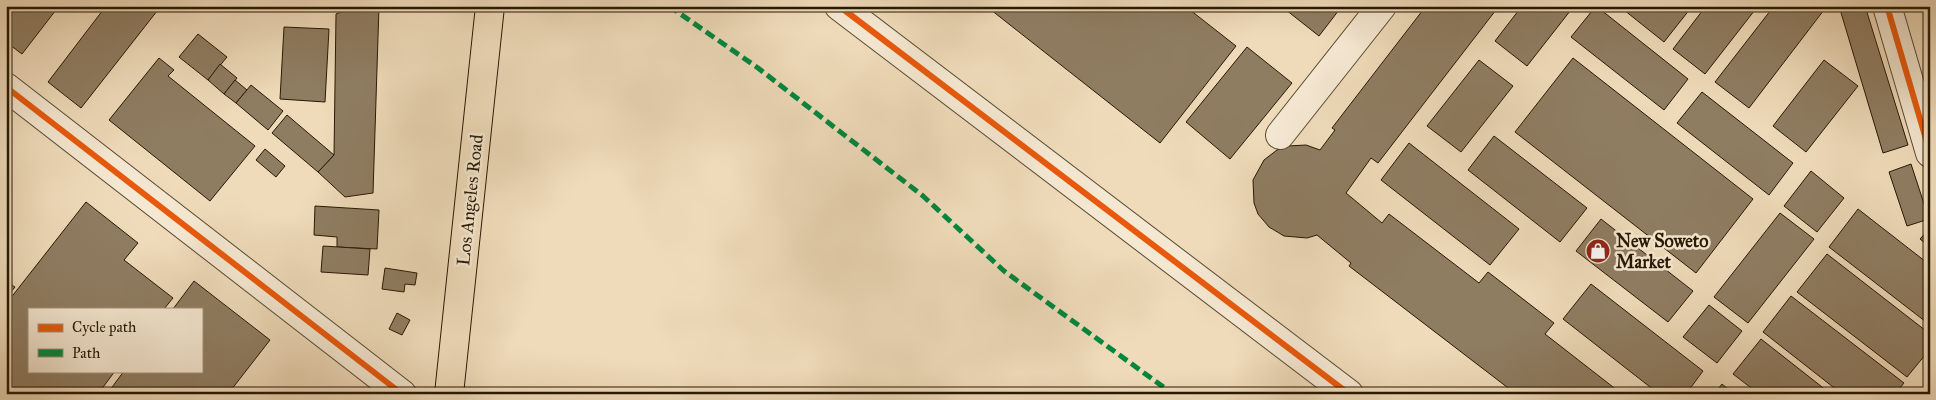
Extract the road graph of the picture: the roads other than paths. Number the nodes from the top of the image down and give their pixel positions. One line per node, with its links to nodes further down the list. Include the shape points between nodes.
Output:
1 (490, 6): 9 (main road, Los Angeles Road)
2 (839, 6): 10 (street)
3 (1382, 6): 6 (street)
4 (1887, 6): 7 (street)
5 (6, 87): 8 (street)
6 (1280, 135)
7 (1930, 153)
8 (402, 394)
9 (449, 394)
10 (1349, 394)

